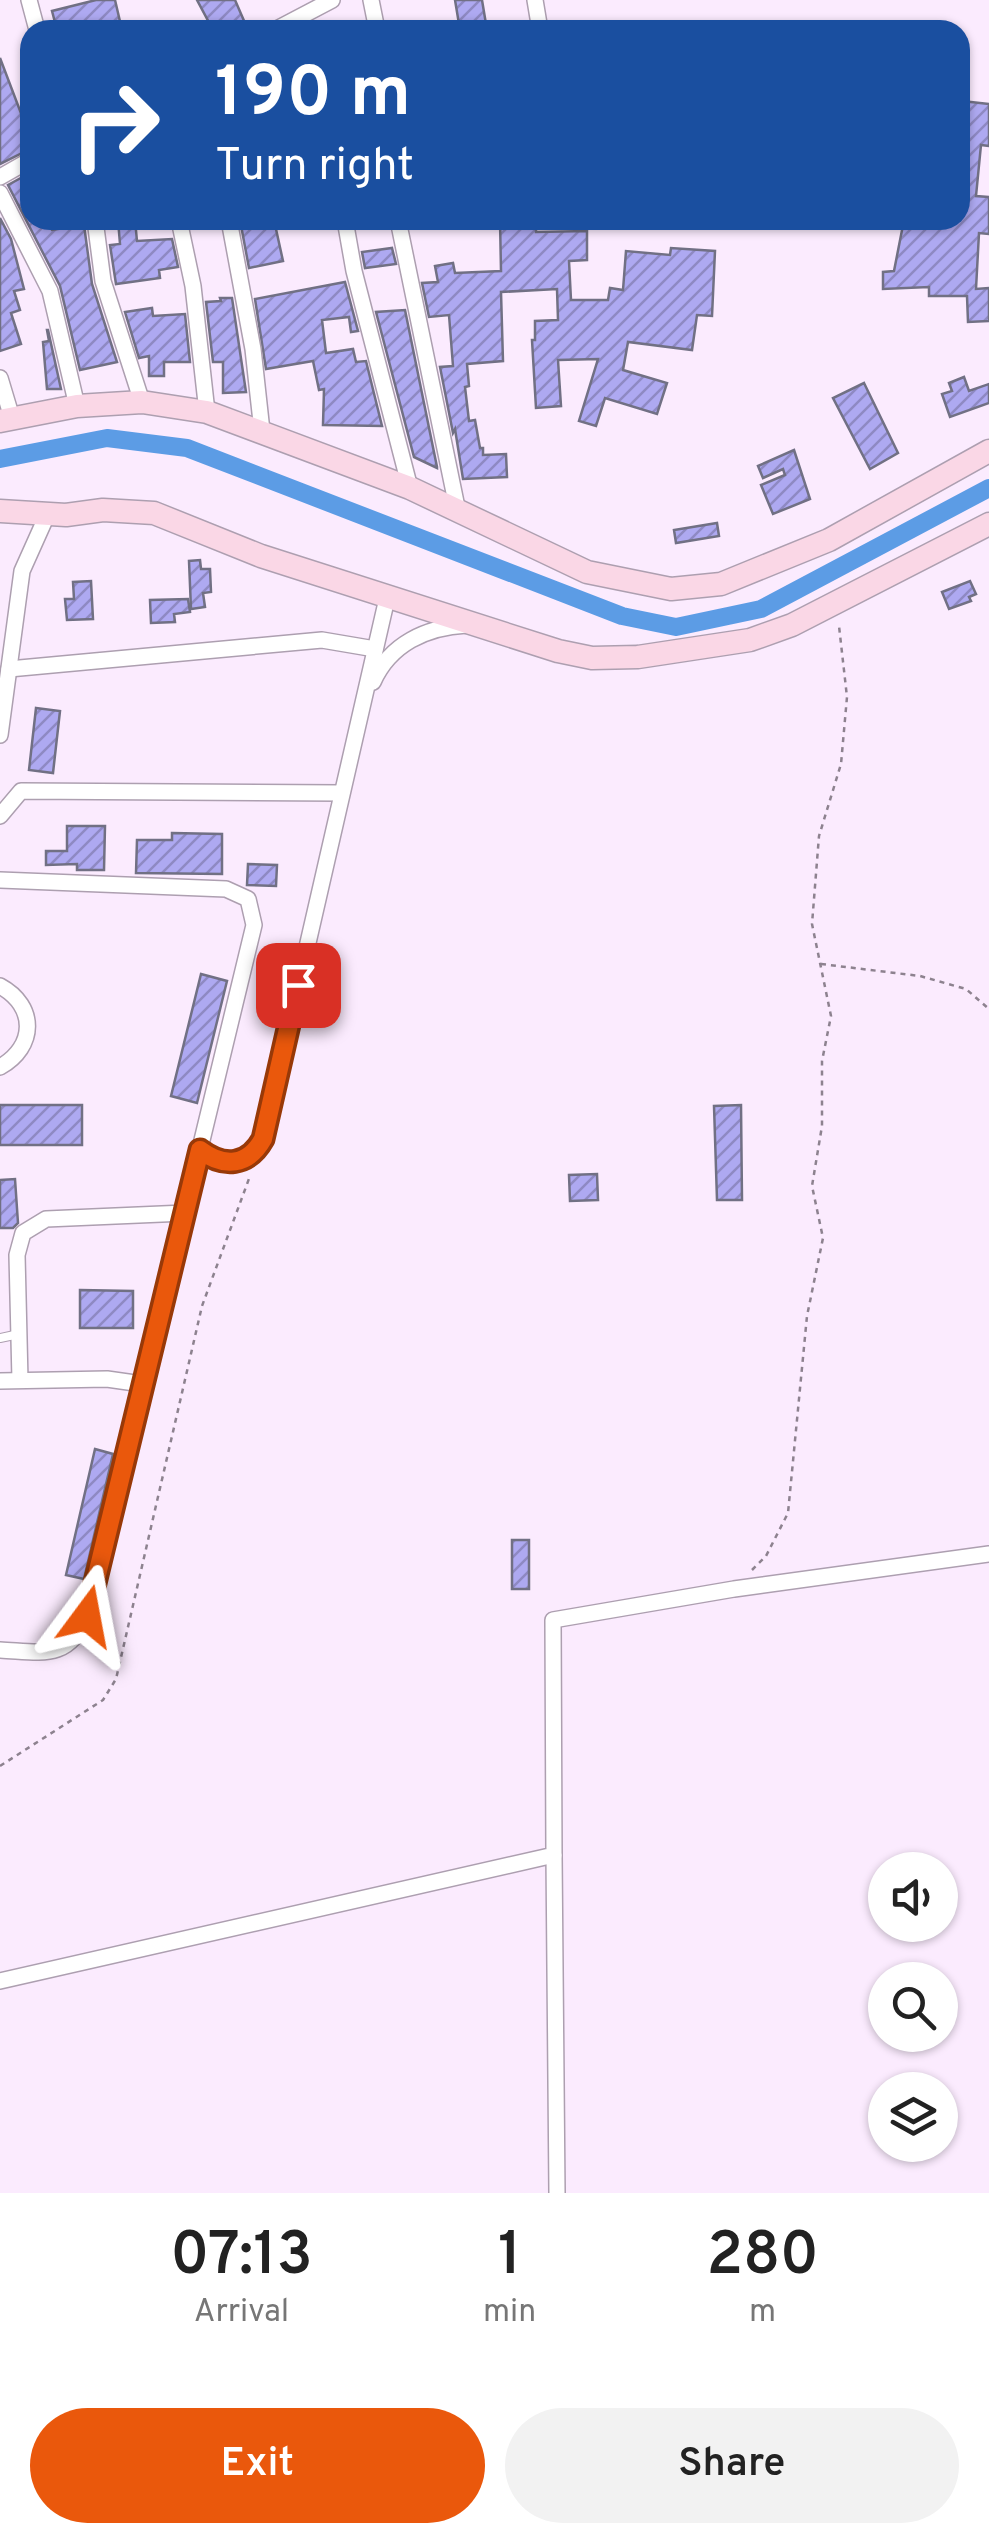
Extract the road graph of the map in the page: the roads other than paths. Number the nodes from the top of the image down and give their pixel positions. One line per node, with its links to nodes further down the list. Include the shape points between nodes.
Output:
1 (332, 0): 2 (street)
2 (294, 20)
3 (0, 192): 11 (street, via 50,291)
4 (96, 230): 10 (street, via 104,281)
5 (181, 230): 12 (street)
6 (231, 230): 14 (street)
7 (346, 230): 16 (street)
8 (400, 230): 18 (street)
9 (0, 378): 13 (street)
10 (142, 402): 11 (street); 12 (street)
11 (77, 406): 13 (street)
12 (207, 412): 14 (street)
13 (6, 419)
14 (262, 431): 16 (street)
15 (989, 451): 18 (street, via 830,540 721,584 671,589 588,572)
16 (410, 488): 18 (street)
17 (0, 511): 19 (street)
18 (458, 512)
19 (48, 514): 21 (street, via 154,513 261,556); 24 (street, via 22,571)
20 (989, 524): 22 (street, via 750,640 592,658)
21 (388, 594): 22 (street); 23 (street)
22 (474, 624): 25 (street, via 402,643 380,668)
23 (375, 649): 24 (street, via 322,640); 25 (street)
24 (9, 669): 26 (street)
25 (362, 709): 27 (street)
26 (0, 736)
27 (342, 792): 28 (street, via 21,791); 32 (street, via 263,1139 256,1152 236,1163 217,1163)
28 (0, 816)
29 (0, 880): 32 (street, via 226,889 248,899 254,926)
30 (1, 986): 31 (street, via 26,1010 29,1027 16,1058)
31 (0, 1067)
32 (200, 1150): 33 (street)
33 (184, 1213): 34 (street, via 46,1220 23,1233 17,1255); 38 (street)
34 (19, 1334): 35 (lane); 36 (street)
35 (0, 1338)
36 (20, 1380): 37 (street); 38 (street)
37 (0, 1381)
38 (142, 1384): 40 (street, via 79,1635 47,1652)
39 (989, 1554): 41 (street, via 552,1620)
40 (0, 1650)
41 (554, 1855): 42 (street); 43 (street)
42 (0, 1982)
43 (557, 2193)

